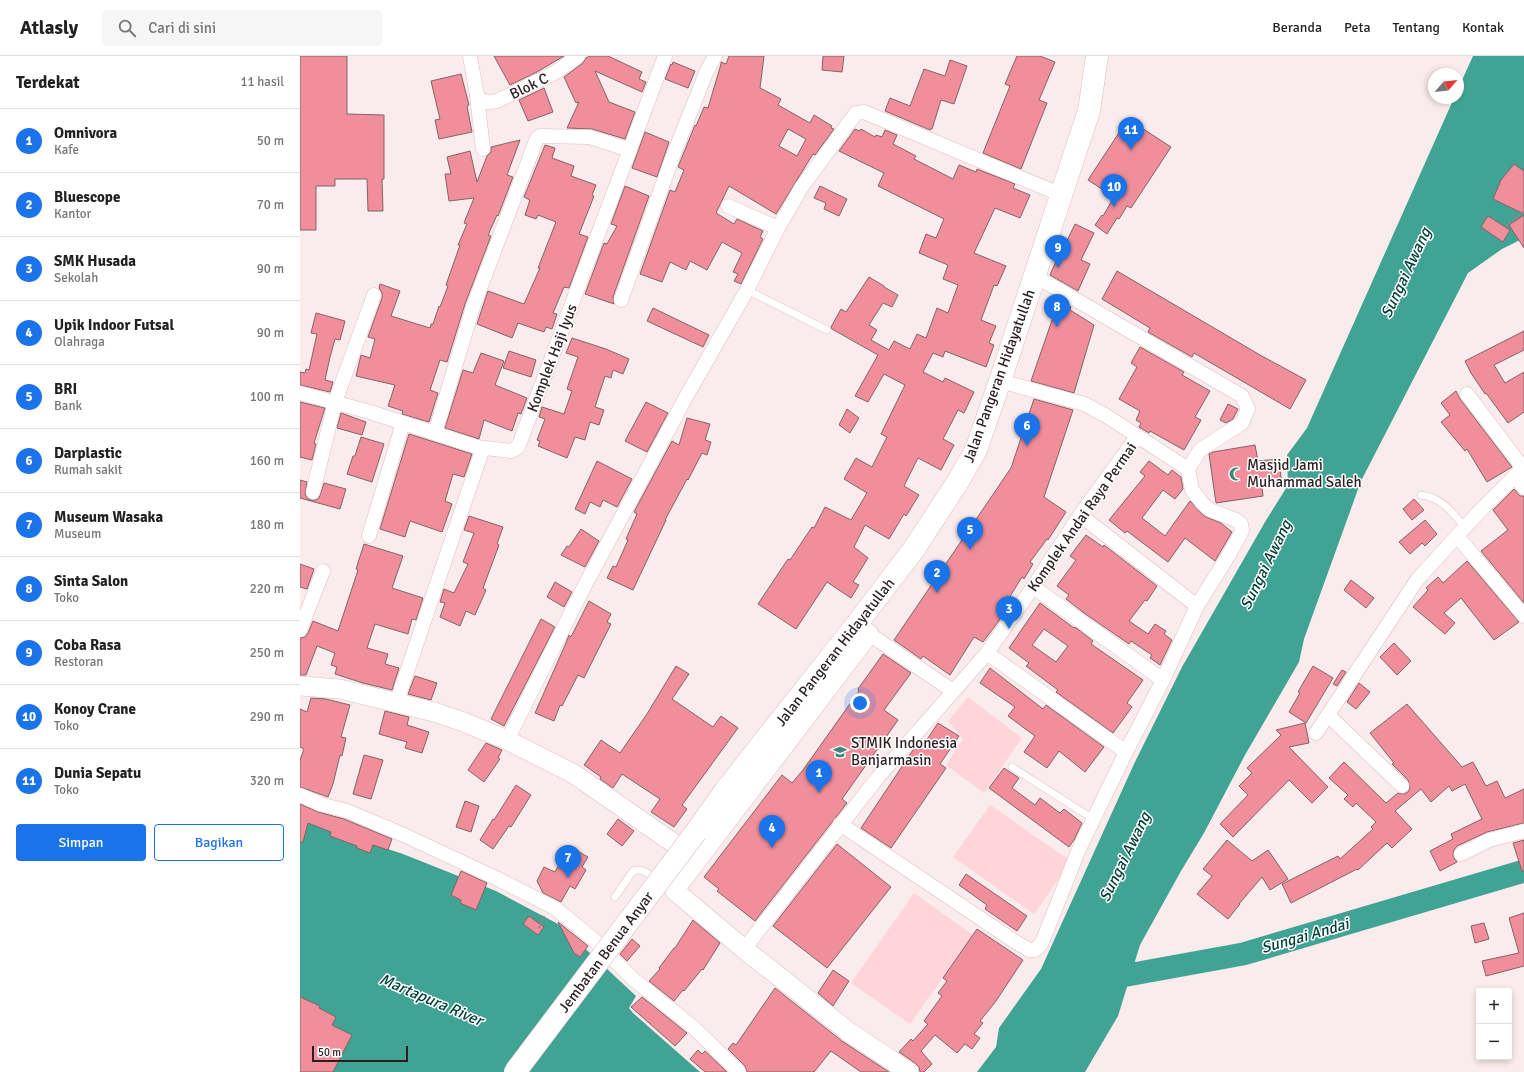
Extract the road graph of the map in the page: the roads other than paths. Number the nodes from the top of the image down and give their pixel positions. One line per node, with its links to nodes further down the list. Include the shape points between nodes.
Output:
1 (470, 56): 6 (street)
2 (578, 56): 6 (street, Blok C, via 556,72 497,101 487,103)
3 (665, 56): 8 (street, Komplek Haji Iyus)
4 (716, 56): 15 (street, via 706,73 673,156)
5 (1097, 56): 9 (main road, Jalan Pangeran Hidayatullah, via 1089,111)
6 (477, 96): 7 (street)
7 (483, 149)
8 (630, 150): 22 (street, via 590,137 537,138 473,307); 24 (street, Komplek Haji Iyus, via 520,442 517,448 511,451)
9 (1062, 195): 11 (street, via 859,111 801,188); 12 (main road, Jalan Pangeran Hidayatullah)
10 (728, 206): 11 (street)
11 (778, 228): 13 (street)
12 (1035, 276): 17 (main road, Jalan Pangeran Hidayatullah); 25 (street, via 1242,396 1248,409 1242,422 1200,450)
13 (747, 290): 16 (lane); 46 (street, via 686,395 601,554)
14 (374, 295): 20 (street)
15 (621, 300)
16 (827, 330)
17 (1000, 381): 23 (street, Komplek Andai Raya Permai, via 1084,404); 37 (main road, Jalan Pangeran Hidayatullah, via 976,450)
18 (300, 393): 20 (street, Komplek Haji Iyus)
19 (1467, 394): 26 (street)
20 (336, 402): 21 (street, Komplek Haji Iyus); 28 (street)
21 (403, 423): 22 (street, Komplek Haji Iyus); 32 (street)
22 (435, 433): 24 (street, Komplek Haji Iyus)
23 (1137, 437): 25 (street, Komplek Andai Raya Permai); 30 (street, Komplek Andai Raya Permai)
24 (483, 448): 43 (street)
25 (1188, 470): 35 (street, via 1192,490 1202,503 1210,510 1236,520 1241,524 1242,531)
26 (1521, 470): 27 (street); 31 (street)
27 (1524, 488)
28 (313, 492)
29 (1421, 495): 31 (lane, via 1440,501)
30 (1080, 515): 34 (street, Komplek Andai Raya Permai); 35 (street)
31 (1461, 532): 36 (street); 44 (street, via 1417,580)
32 (369, 536)
33 (323, 571): 38 (street)
34 (1033, 587): 39 (street, Komplek Andai Raya Permai); 40 (street)
35 (1197, 606): 40 (street)
36 (1524, 616)
37 (863, 629): 42 (street); 54 (main road, Jalan Pangeran Hidayatullah, via 725,791); 56 (street)
38 (300, 630)
39 (987, 653): 42 (street, Komplek Andai Raya Permai); 47 (street)
40 (1163, 680): 47 (street)
41 (300, 686): 43 (street, via 340,689)
42 (953, 691): 52 (street, Komplek Andai Raya Permai, via 878,776)
43 (396, 704): 46 (street, via 461,721)
44 (1328, 716): 45 (street); 49 (street)
45 (1316, 733)
46 (507, 740): 56 (street, via 574,774)
47 (1126, 752): 51 (street)
48 (1012, 767): 51 (lane)
49 (1402, 786)
50 (300, 795): 61 (street, via 404,835 555,908 593,939 633,979 694,1027)
51 (1093, 819): 52 (street, via 1043,940 1033,951 1014,942)
52 (840, 824): 59 (street, Komplek Andai Raya Permai)
53 (1524, 831): 55 (street, via 1489,840)
54 (696, 832): 60 (main road, Jembatan Benua Anyar, bridge)
55 (1461, 854)
56 (698, 860): 57 (street, via 676,888)
57 (669, 887): 58 (lane, via 637,869); 59 (street)
58 (614, 897)
59 (744, 949): 62 (street, via 849,1032)
60 (515, 1072)
61 (739, 1072)
62 (909, 1072)

